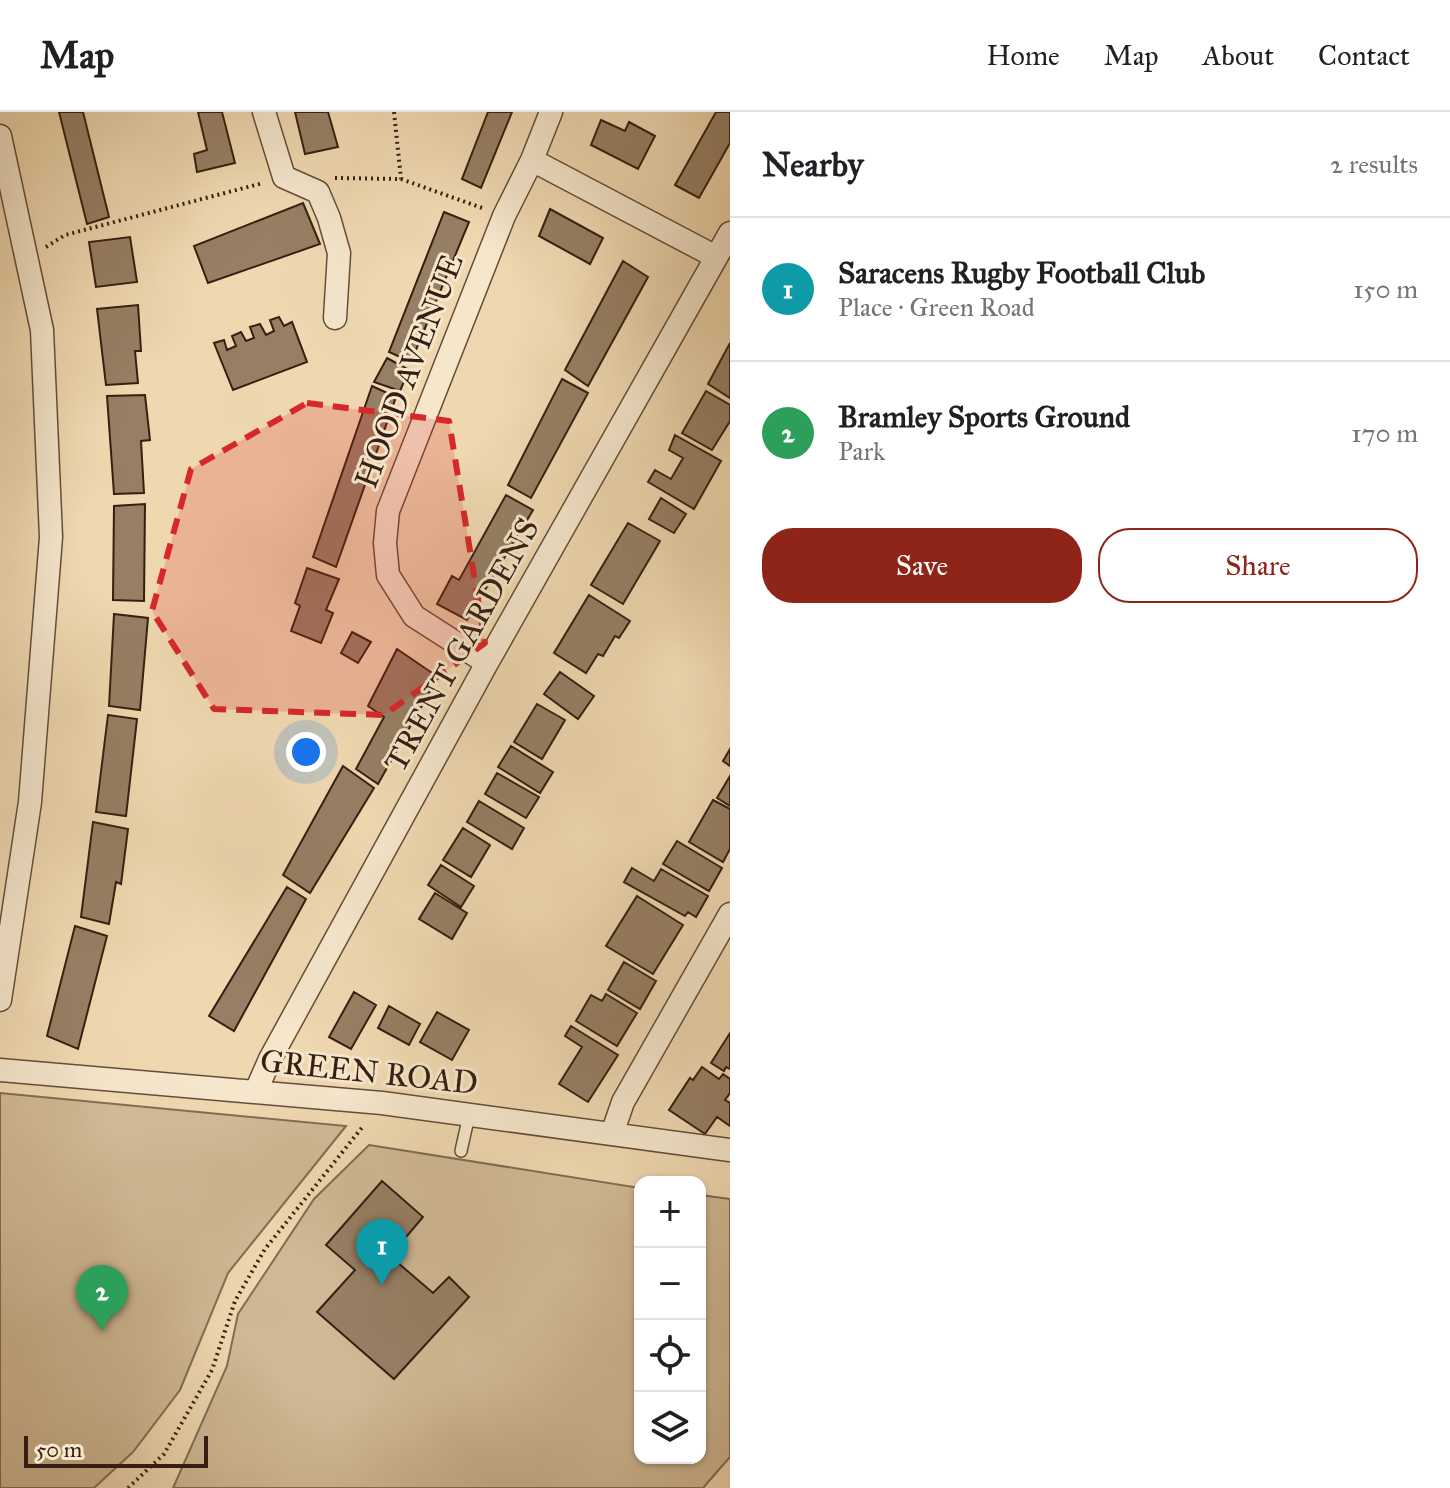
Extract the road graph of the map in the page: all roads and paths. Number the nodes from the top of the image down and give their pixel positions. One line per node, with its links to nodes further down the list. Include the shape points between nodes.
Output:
1 (264, 112): 6 (street)
2 (394, 112): 8 (path)
3 (551, 112): 5 (street, HOOD AVENUE)
4 (0, 136): 12 (street)
5 (532, 160): 9 (street, HOOD AVENUE); 11 (street)
6 (284, 177): 12 (path, via 65,235); 13 (street, via 318,192 329,218 339,253)
7 (328, 177): 8 (path)
8 (401, 179): 9 (path)
9 (504, 216): 14 (street, HOOD AVENUE, via 388,511 385,543 388,575 414,616)
10 (730, 233): 11 (street, TRENT GARDENS)
11 (716, 257): 14 (street, TRENT GARDENS)
12 (27, 259): 16 (street, via 42,330 51,537 30,802)
13 (335, 318)
14 (487, 663): 18 (street, TRENT GARDENS)
15 (730, 914): 21 (street, via 623,1102)
16 (0, 1000)
17 (0, 1070): 18 (street, GREEN ROAD)
18 (256, 1091): 19 (street, GREEN ROAD)
19 (382, 1103): 20 (street, GREEN ROAD); 24 (path, via 265,1249 235,1301 212,1370 164,1454)
20 (469, 1115): 21 (street, GREEN ROAD); 23 (lane)
21 (612, 1134): 22 (street, GREEN ROAD)
22 (730, 1150)
23 (461, 1151)
24 (128, 1488)

